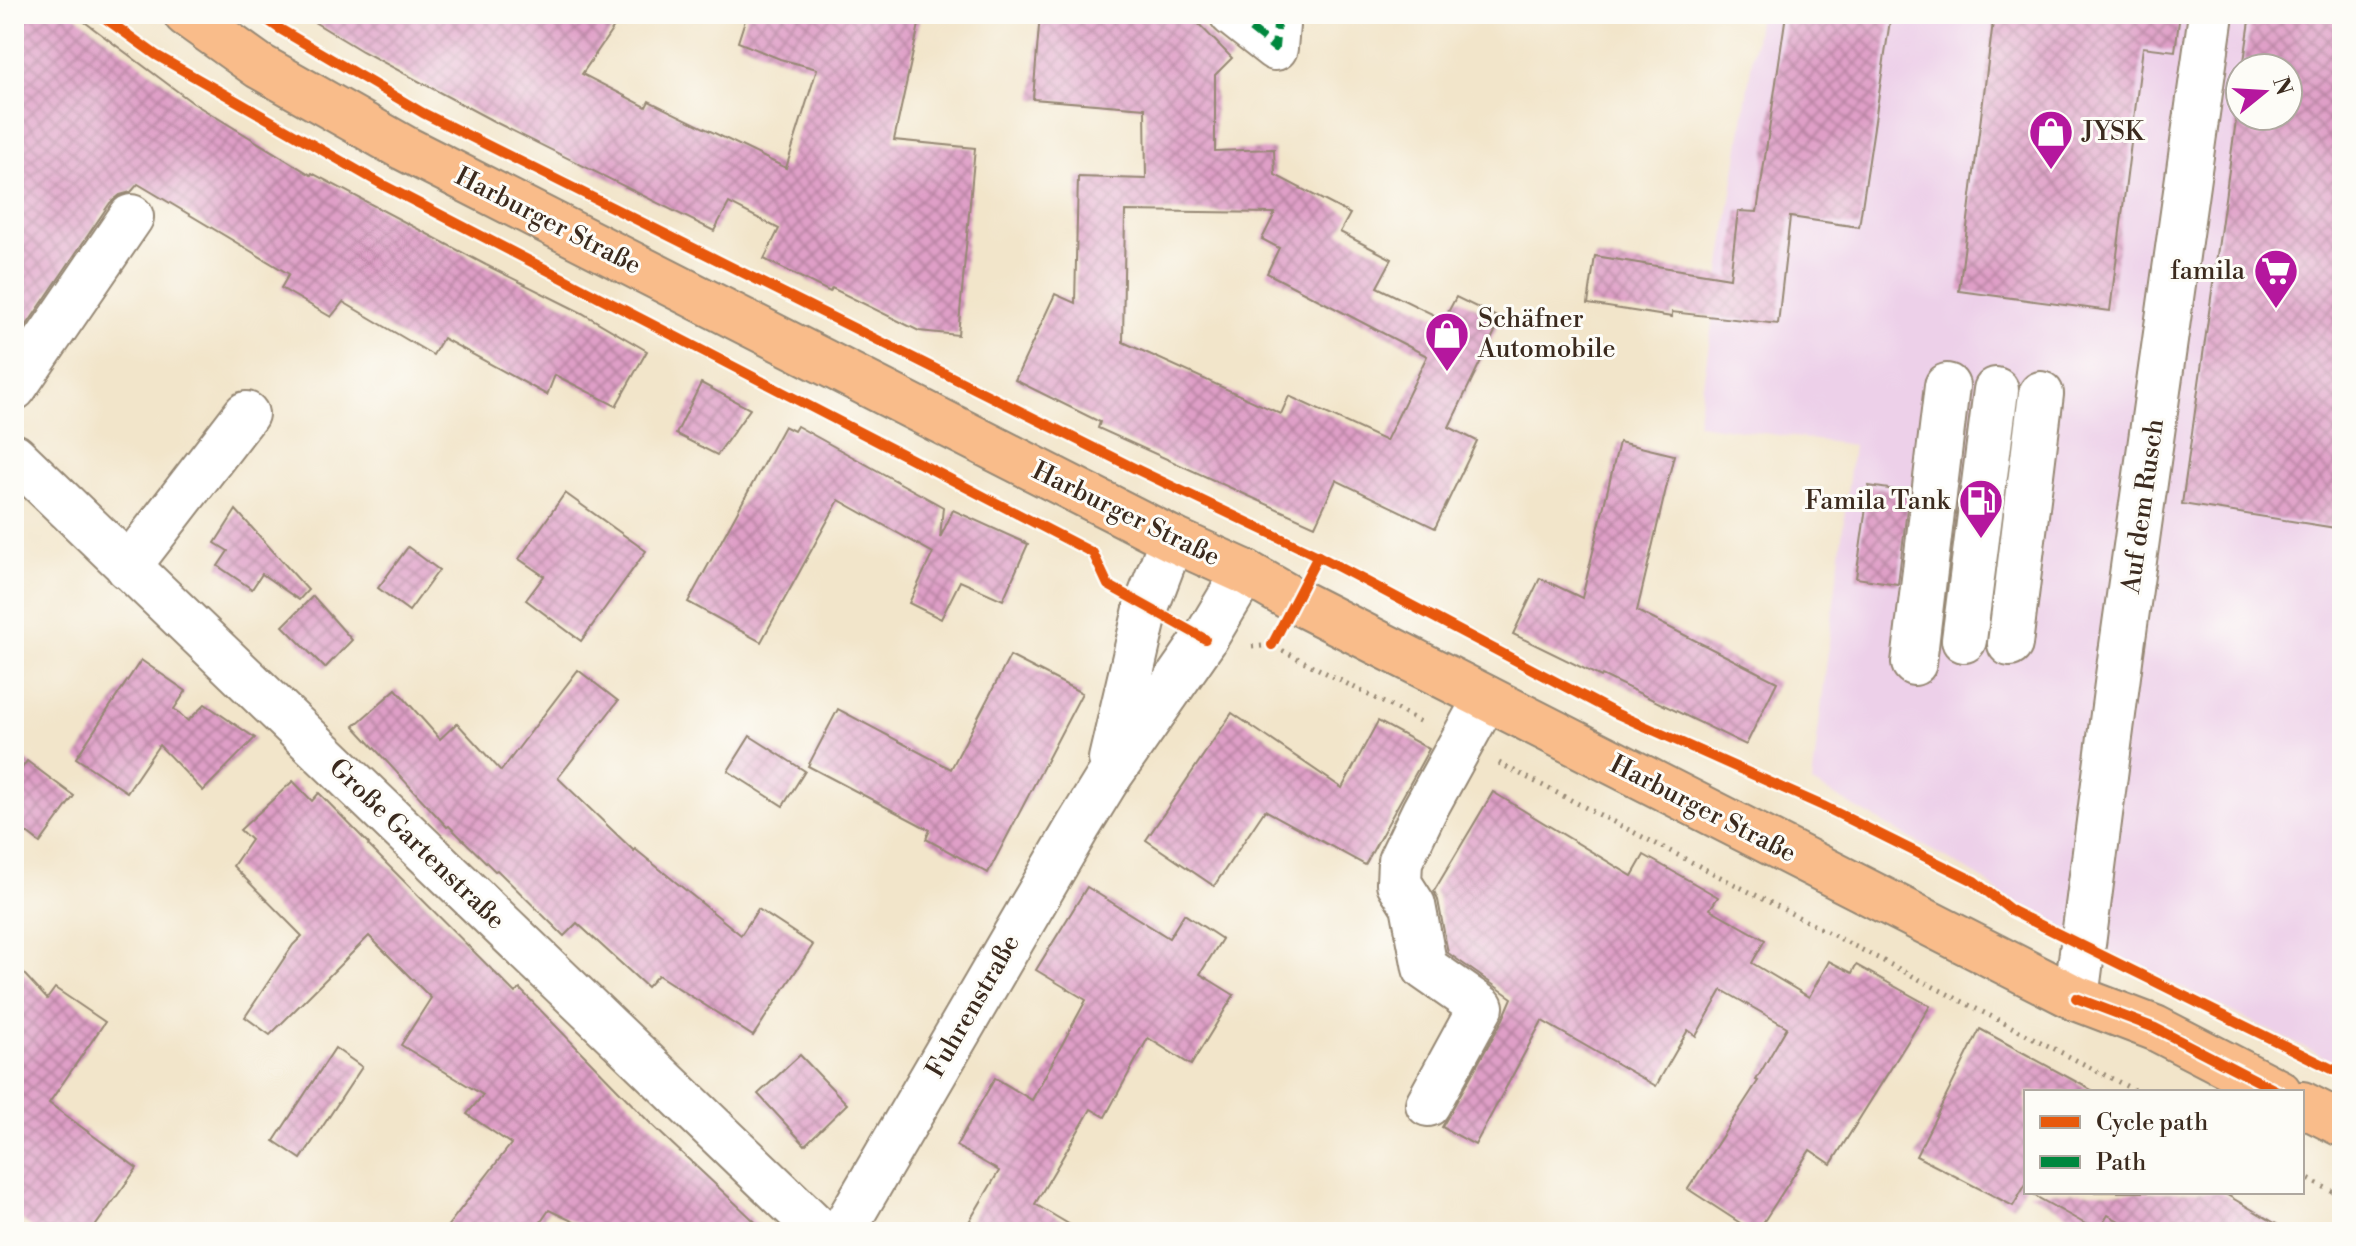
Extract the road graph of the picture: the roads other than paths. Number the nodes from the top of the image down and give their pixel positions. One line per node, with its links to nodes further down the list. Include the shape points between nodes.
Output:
1 (186, 14): 12 (main road, Harburger Straße, via 259,66 404,148)
2 (1232, 14): 3 (street, via 1275,48)
3 (1278, 14)
4 (2211, 14): 20 (street, Auf dem Rusch)
5 (131, 217): 7 (street)
6 (1947, 386): 17 (street)
7 (14, 388)
8 (1996, 390): 15 (street)
9 (2041, 394): 16 (street)
10 (246, 414): 13 (street)
11 (14, 456): 13 (street, Große Gartenstraße)
12 (1172, 539): 14 (main road, Harburger Straße); 19 (street, Fuhrenstraße, via 1147,605)
13 (128, 567): 28 (street, Große Gartenstraße)
14 (1245, 572): 18 (main road, Harburger Straße); 19 (street, Fuhrenstraße)
15 (1964, 640)
16 (2010, 644)
17 (1914, 663)
18 (1486, 698): 20 (main road, Harburger Straße); 23 (street, via 1400,861 1399,883 1413,905 1425,968 1481,1007)
19 (1106, 781): 29 (street, Fuhrenstraße)
20 (2076, 998): 21 (main road, Harburger Straße, via 2143,1049); 22 (main road, Harburger Straße, via 2155,1028)
21 (2224, 1090)
22 (2275, 1090)
23 (1428, 1104)
24 (2304, 1105): 25 (main road)
25 (2342, 1124)
26 (2304, 1131): 27 (main road)
27 (2342, 1150)
28 (821, 1232)
29 (842, 1232)

